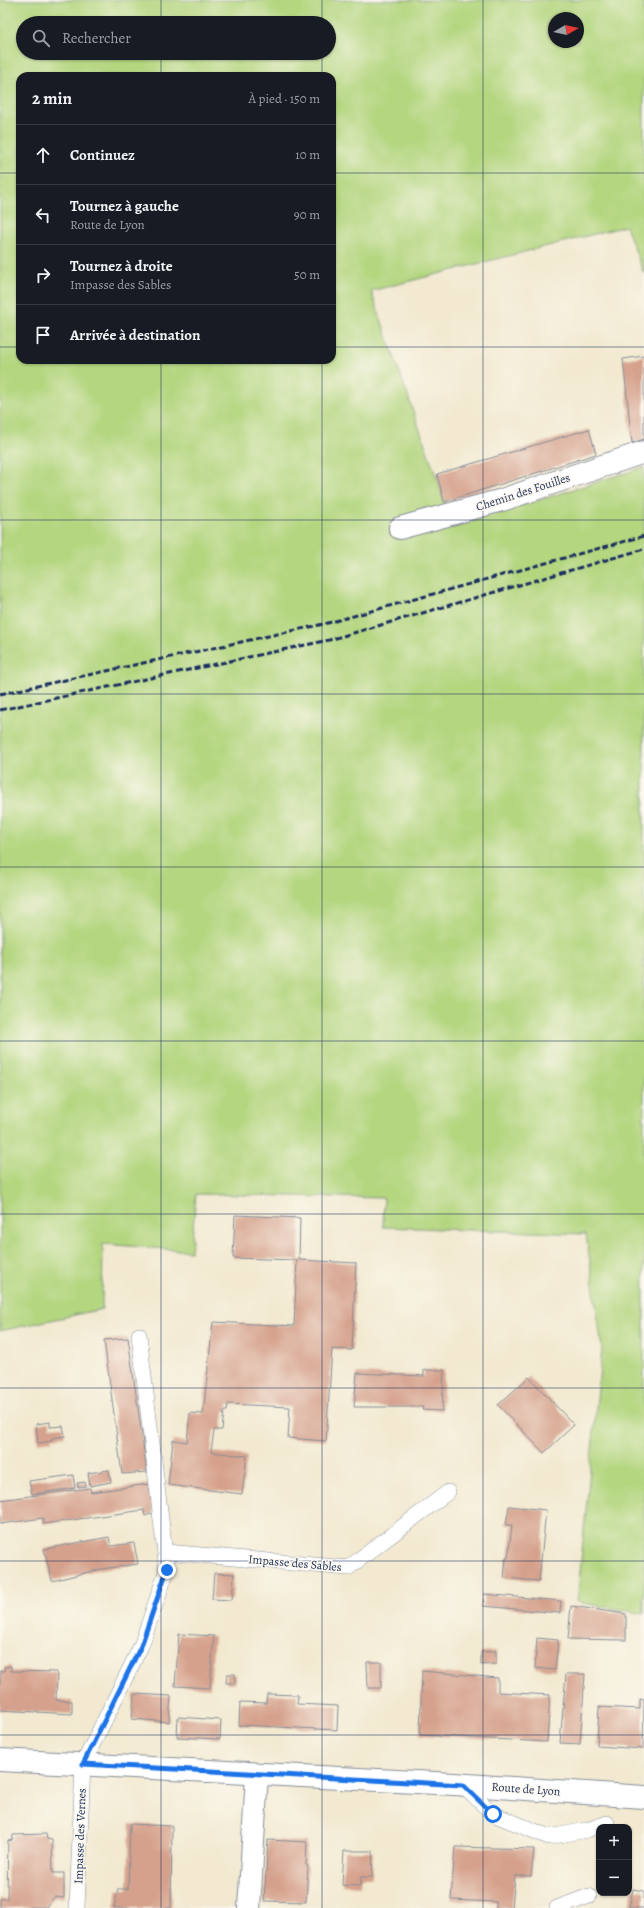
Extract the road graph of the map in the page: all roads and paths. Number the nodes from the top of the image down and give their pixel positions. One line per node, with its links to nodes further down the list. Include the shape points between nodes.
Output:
1 (644, 452): 2 (main road, Chemin des Fouilles, via 502,500)
2 (400, 528)
3 (139, 1335): 5 (lane)
4 (448, 1492): 5 (lane, Impasse des Sables, via 348,1568)
5 (166, 1552): 7 (lane, via 167,1570 141,1646)
6 (0, 1760): 7 (main road, Route de Lyon)
7 (83, 1764): 8 (main road, Route de Lyon); 13 (lane, Impasse des Vernes)
8 (257, 1775): 9 (main road, Route de Lyon); 14 (main road)
9 (463, 1785): 10 (main road, Route de Lyon); 11 (lane, via 493,1814 549,1837 587,1830)
10 (644, 1797)
11 (607, 1823)
12 (589, 1896): 15 (lane)
13 (77, 1908)
14 (249, 1908)
15 (557, 1908)

